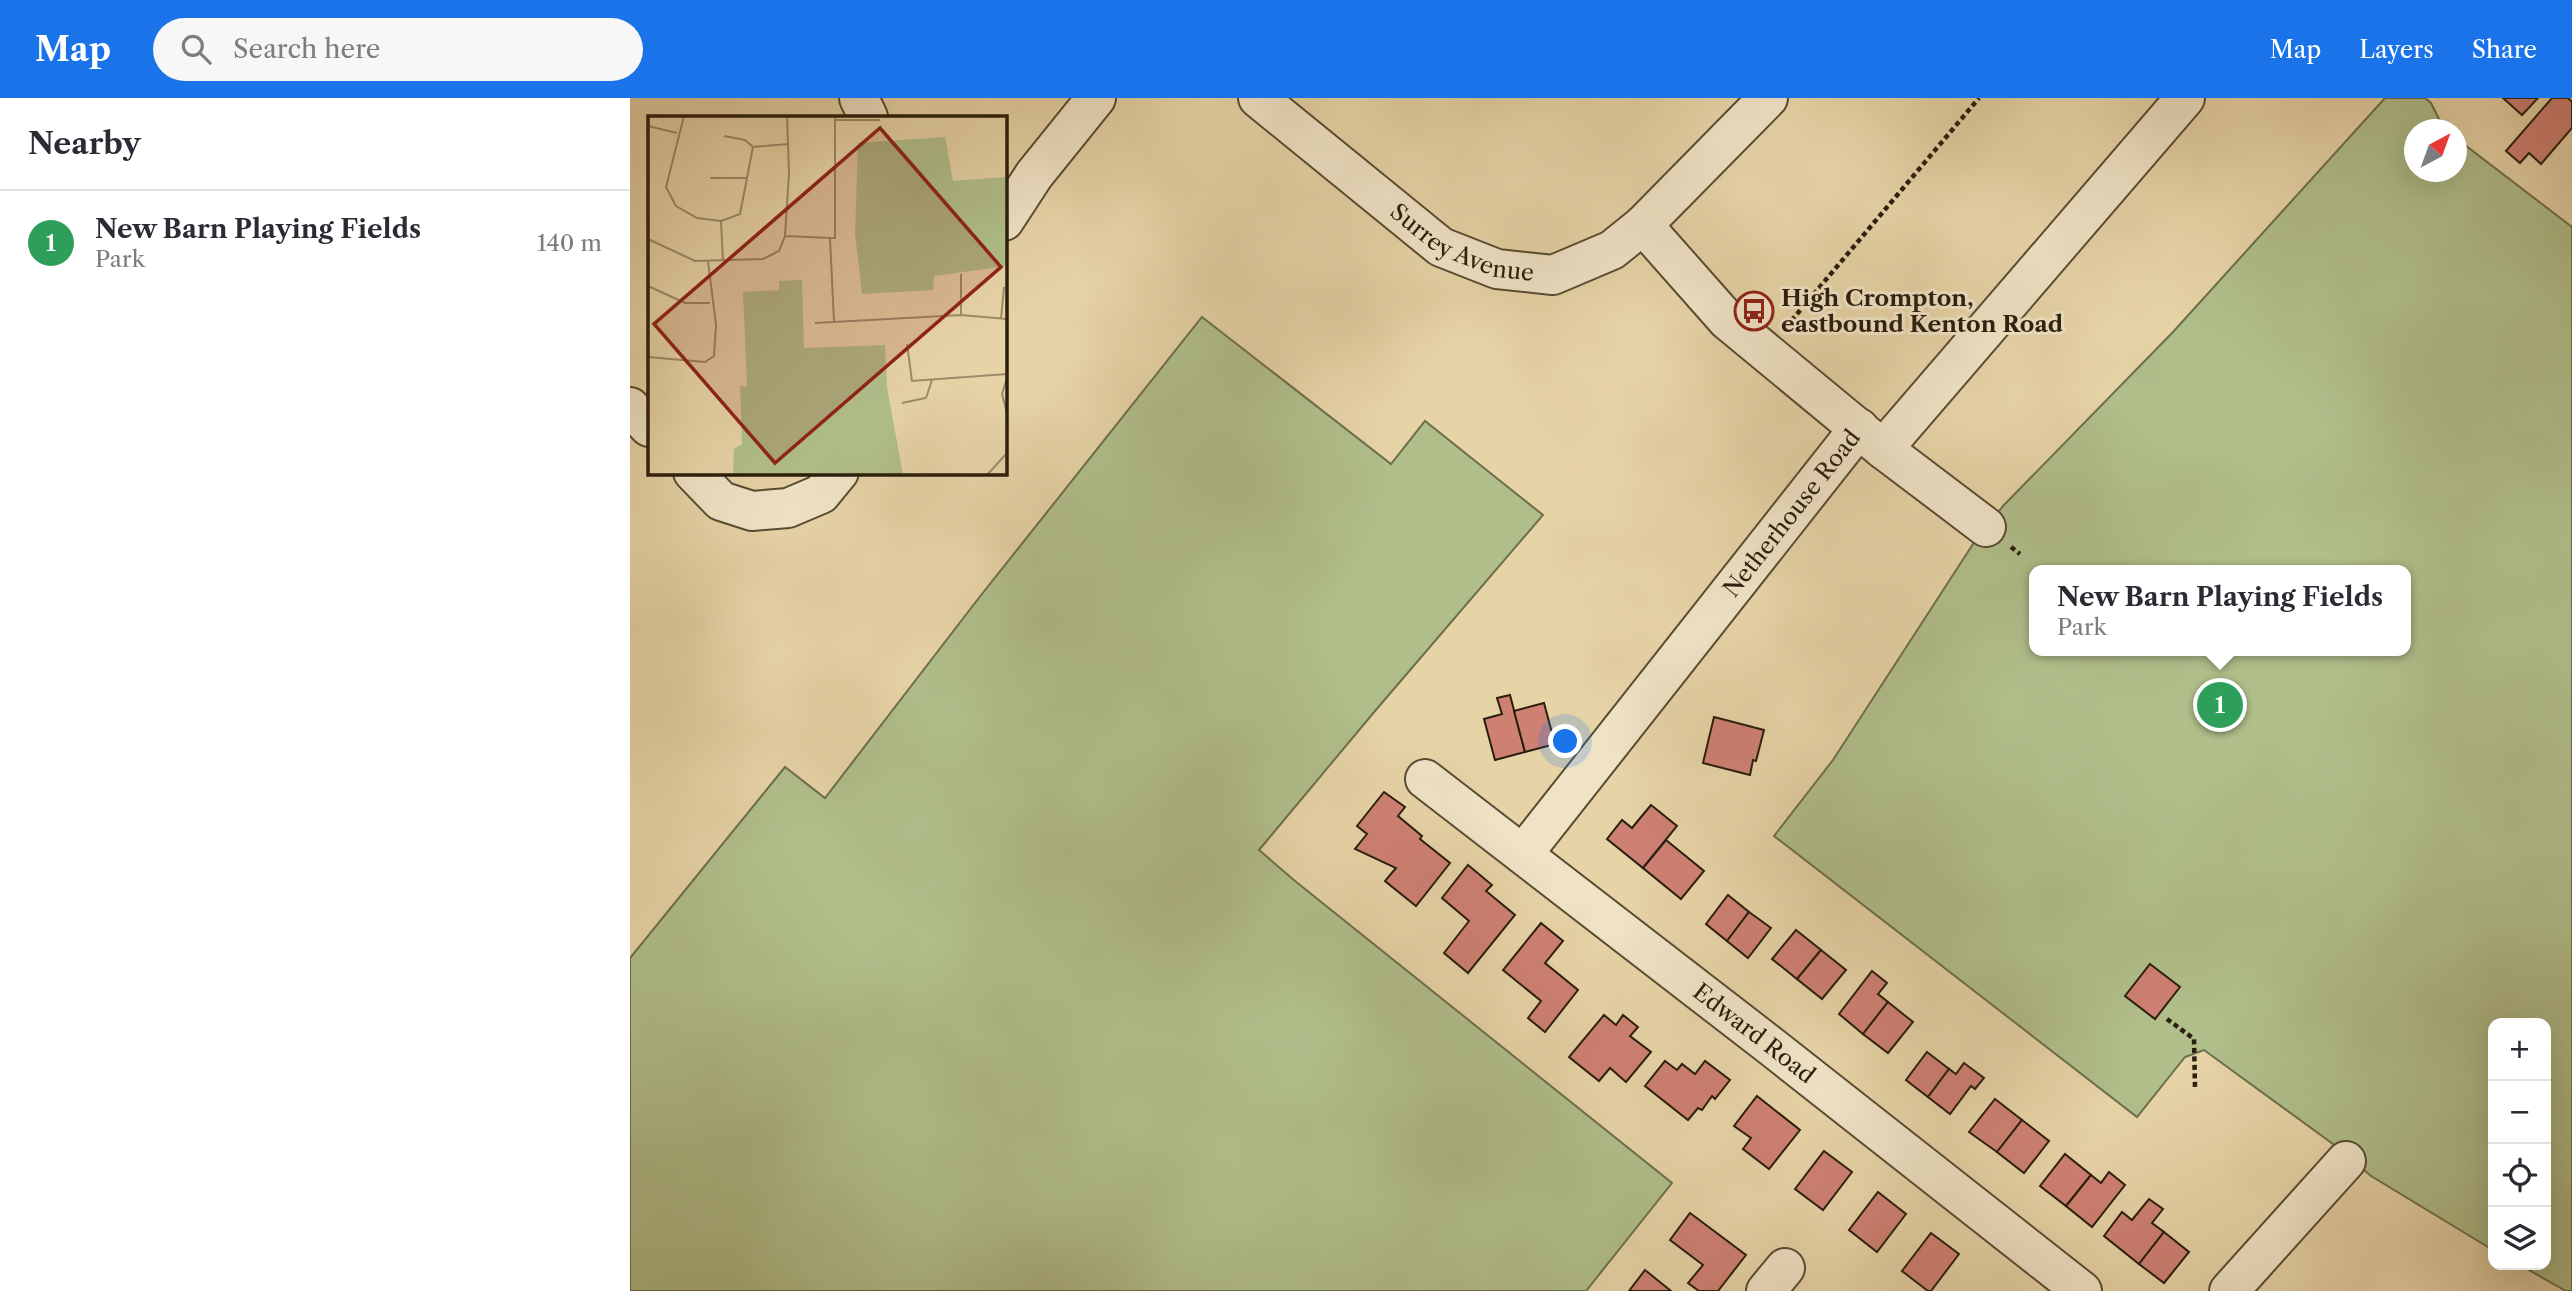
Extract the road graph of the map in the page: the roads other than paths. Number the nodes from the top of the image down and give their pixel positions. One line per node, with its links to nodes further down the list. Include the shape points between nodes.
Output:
1 (859, 98): 6 (street)
2 (1096, 98): 7 (street)
3 (1258, 98): 8 (street, Surrey Avenue, via 1441,247 1497,270 1553,275 1612,250)
4 (1768, 98): 8 (street, Surrey Avenue)
5 (2185, 98): 11 (street, Netherhouse Road)
6 (868, 116)
7 (1006, 218)
8 (1643, 225): 11 (street, via 1727,320)
9 (630, 407): 10 (street)
10 (648, 426)
11 (1871, 439): 14 (street); 16 (street, Netherhouse Road)
12 (695, 474): 13 (street, via 721,501 752,511 788,508 821,494)
13 (837, 474)
14 (1986, 527)
15 (1425, 779): 16 (street, Edward Road)
16 (1523, 854): 18 (street, Edward Road)
17 (2346, 1161): 19 (street)
18 (2082, 1291)
19 (2229, 1291)

